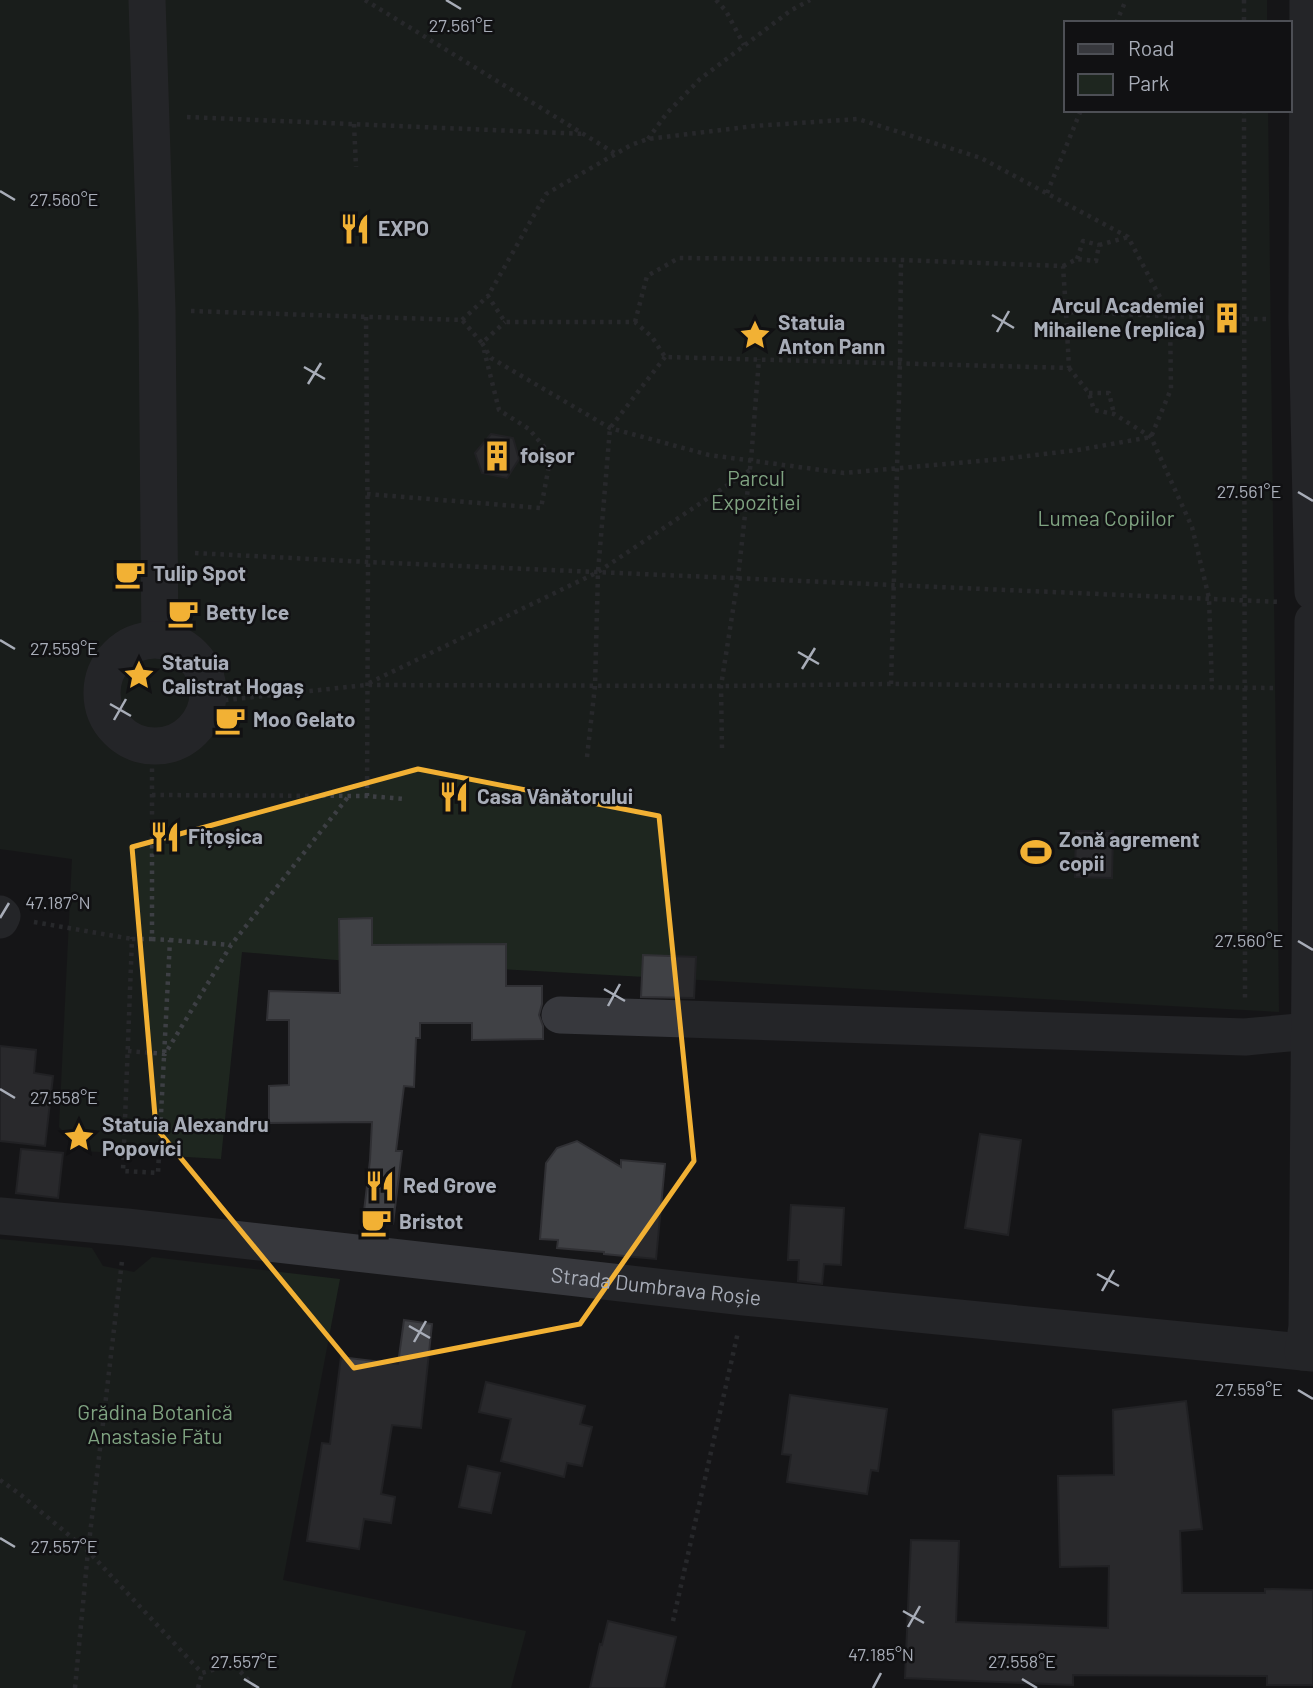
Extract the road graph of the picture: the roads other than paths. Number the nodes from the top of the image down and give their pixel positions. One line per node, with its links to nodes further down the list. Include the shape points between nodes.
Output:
1 (147, 0): 5 (street, via 157,310)
2 (1308, 0): 3 (street)
3 (1310, 57): 4 (street)
4 (1304, 605): 6 (street)
5 (160, 640): 5 (street, via 127,647 114,658 102,689 109,722 135,743 152,747 168,745 188,734 203,717 208,702 202,668 177,644)
6 (1313, 688): 8 (street)
7 (560, 1015): 8 (street, via 1245,1037)
8 (1310, 1031): 10 (street)
9 (0, 1216): 10 (street, Strada Dumbrava Roșie, via 745,1297)
10 (1308, 1352)

